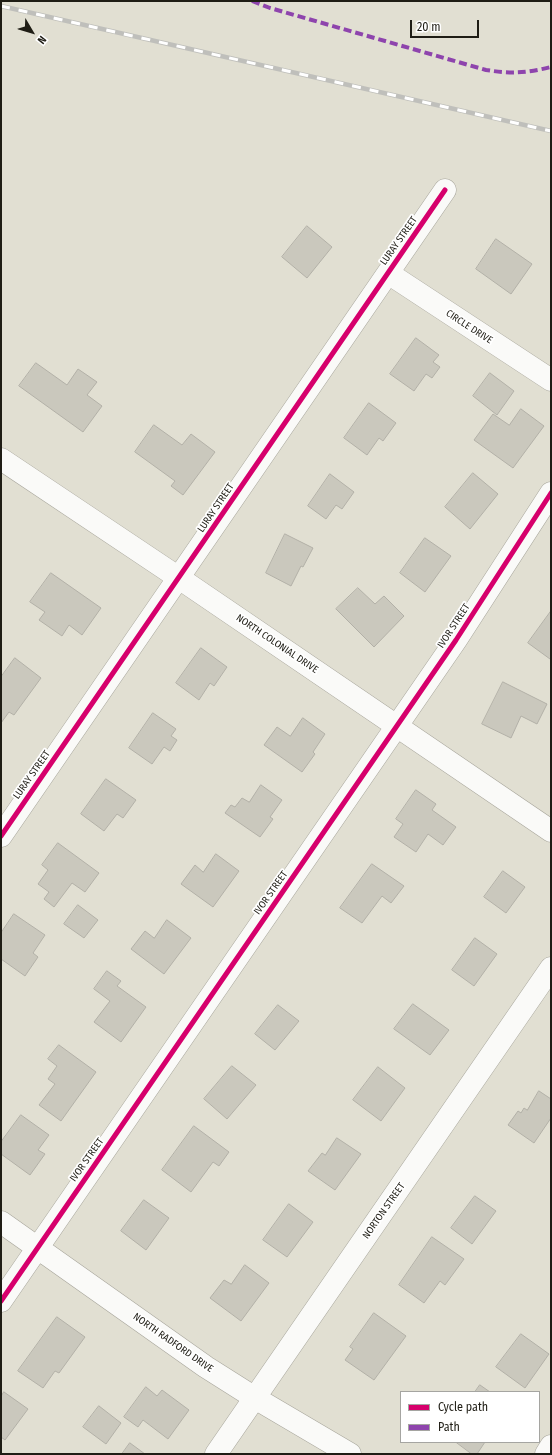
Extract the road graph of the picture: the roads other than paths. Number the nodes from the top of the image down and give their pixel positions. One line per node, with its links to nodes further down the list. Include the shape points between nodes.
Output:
1 (445, 190): 2 (street, LURAY STREET)
2 (388, 273): 3 (street, CIRCLE DRIVE); 6 (street, LURAY STREET)
3 (551, 380)
4 (1, 459): 6 (street, NORTH COLONIAL DRIVE)
5 (551, 493): 7 (street, IVOR STREET)
6 (179, 578): 7 (street, NORTH COLONIAL DRIVE); 9 (street, LURAY STREET)
7 (397, 726): 8 (street, NORTH COLONIAL DRIVE); 12 (street, IVOR STREET)
8 (551, 831)
9 (1, 836)
10 (551, 968): 14 (street, NORTON STREET)
11 (1, 1222): 12 (street, NORTH RADFORD DRIVE)
12 (37, 1248): 13 (street, IVOR STREET); 14 (street, NORTH RADFORD DRIVE, via 206,1367)
13 (1, 1300)
14 (255, 1398): 16 (street, NORTON STREET); 17 (street, NORTH RADFORD DRIVE)
15 (551, 1446): 18 (street)
16 (216, 1454)
17 (350, 1454)
18 (546, 1454)

